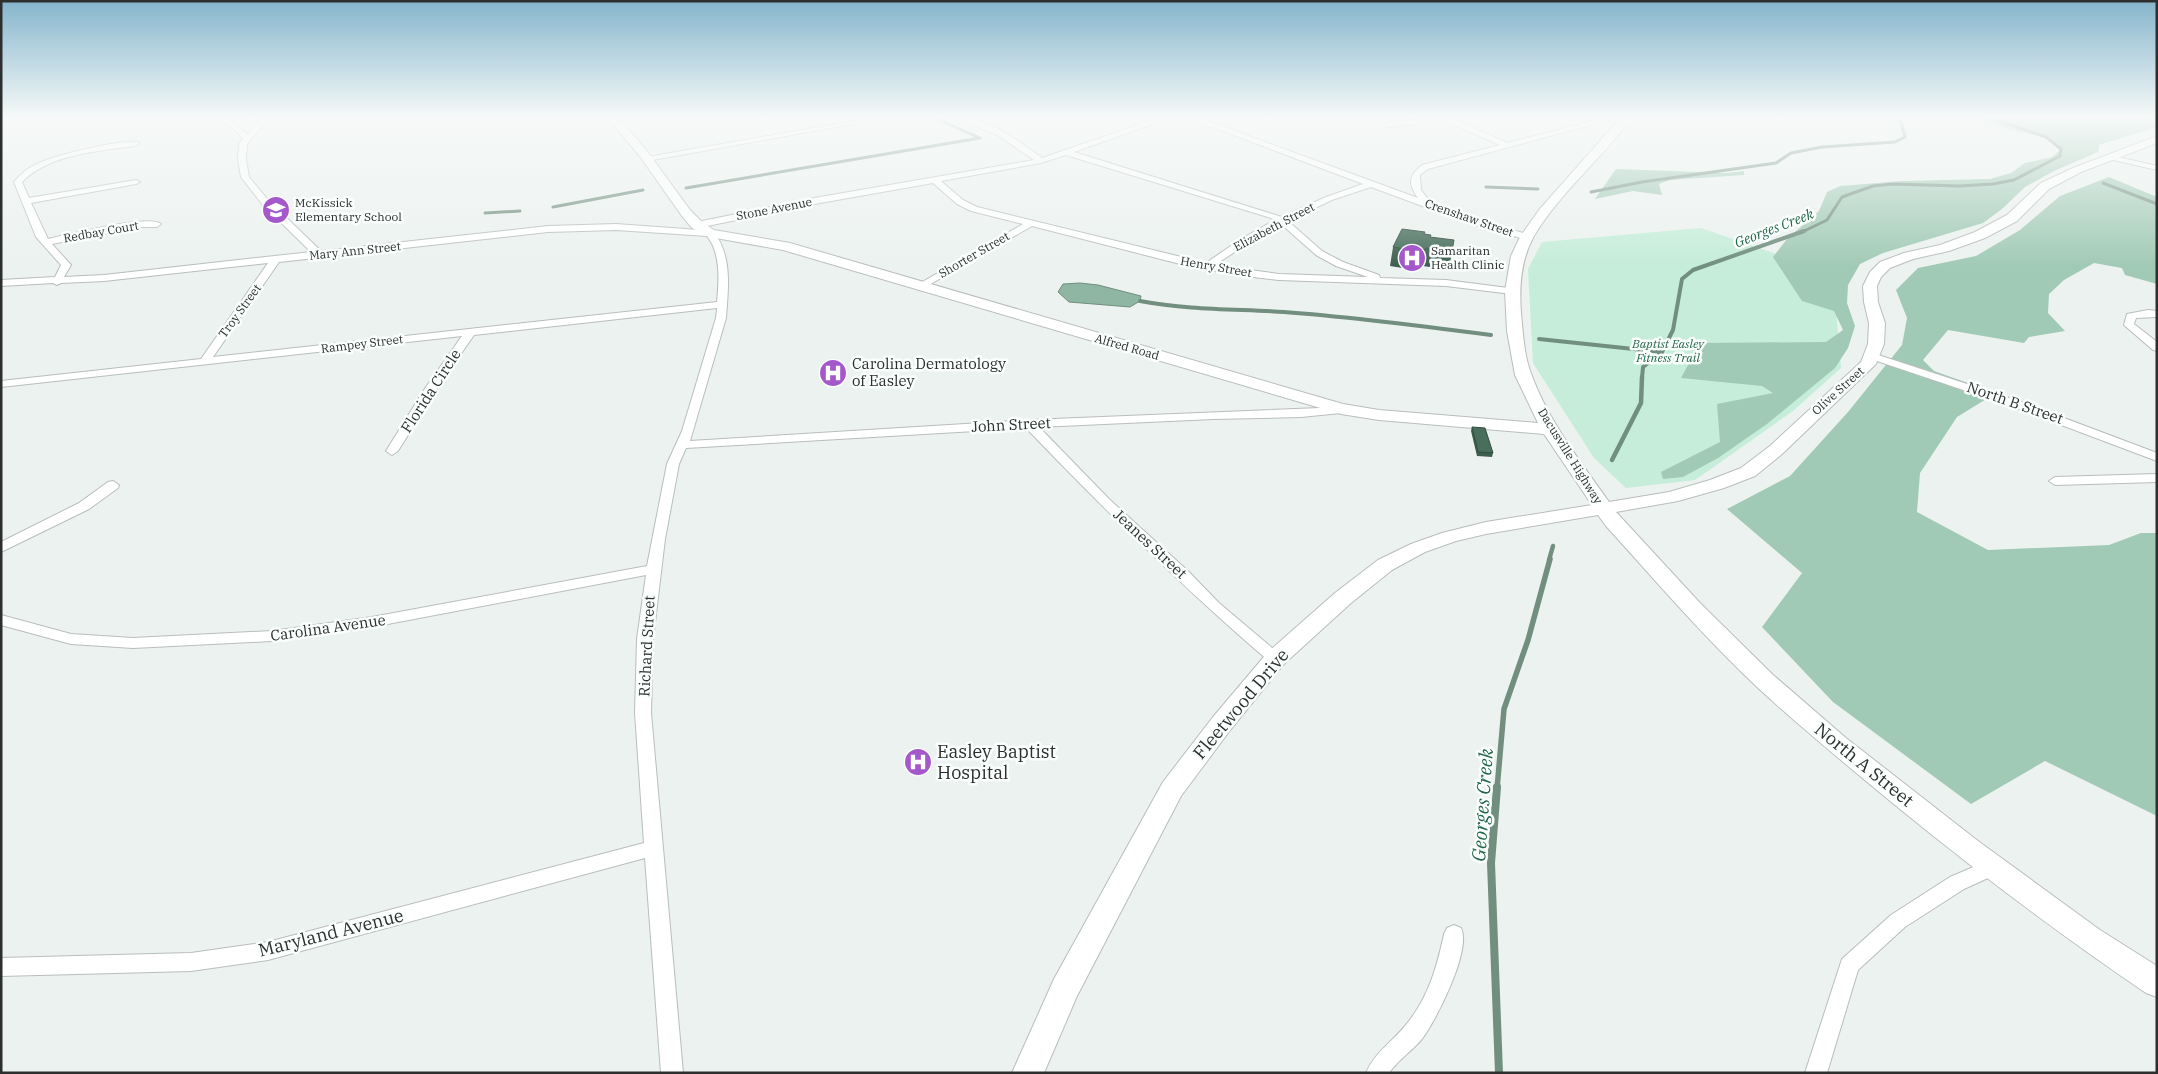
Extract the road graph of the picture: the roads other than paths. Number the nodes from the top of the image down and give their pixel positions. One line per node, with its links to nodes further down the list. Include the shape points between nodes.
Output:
1 (43, 166): 13 (street, via 23,174 18,182)
2 (243, 166): 21 (street, via 245,177 265,202)
3 (652, 166): 18 (street, via 686,213)
4 (1012, 166): 10 (street, Stone Avenue)
5 (1111, 166): 15 (street)
6 (1323, 166): 12 (street, Crenshaw Street)
7 (1428, 166): 14 (street, via 1416,174 1414,183 1418,195)
8 (1584, 166): 19 (street, Dacusville Highway, via 1543,212)
9 (2091, 166): 33 (street, Olive Street, via 2045,186 2012,218 1980,235 1885,265 1870,286 1877,323)
10 (935, 180): 17 (street, Henry Street, via 966,205); 18 (street, Stone Avenue)
11 (136, 182): 13 (street)
12 (1372, 184): 14 (street, Crenshaw Street); 15 (street, Elizabeth Street, via 1335,195)
13 (26, 201): 20 (street)
14 (1427, 204): 19 (street, Crenshaw Street)
15 (1284, 221): 23 (street, Elizabeth Street, via 1246,240); 24 (street, via 1318,252)
16 (157, 224): 20 (street, Redbay Court, via 137,224)
17 (1029, 224): 23 (street, Henry Street); 27 (street, Shorter Street)
18 (703, 229): 21 (street, Mary Ann Street, via 548,229); 27 (street, Alfred Road, via 785,246); 29 (street, Richard Street, via 717,242 724,277)
19 (1527, 237): 28 (street, Dacusville Highway, via 1518,256)
20 (46, 242): 26 (street, via 66,265)
21 (319, 255): 22 (street, Mary Ann Street)
22 (275, 260): 26 (street, Mary Ann Street); 34 (street, Troy Street)
23 (1207, 267): 24 (street, Henry Street, via 1279,277)
24 (1387, 281): 28 (street, Henry Street, via 1446,283)
25 (1, 282): 26 (street, Mary Ann Street)
26 (56, 282)
27 (920, 287): 36 (street, Alfred Road)
28 (1512, 291): 38 (street, Dacusville Highway, via 1514,331 1523,375)
29 (723, 304): 31 (street, Rampey Street); 39 (street, Richard Street)
30 (2157, 314): 32 (street, via 2131,316 2129,325)
31 (471, 331): 34 (street, Rampey Street); 40 (street, Florida Circle)
32 (2157, 348)
33 (1872, 356): 41 (street, North B Street, via 2004,398); 45 (street, Olive Street, via 1868,364 1748,472 1671,497)
34 (204, 362): 35 (street, Rampey Street)
35 (1, 384)
36 (1341, 409): 37 (street, John Street); 38 (street, Alfred Road)
37 (1029, 424): 39 (street, John Street); 49 (street, Jeanes Street, via 1105,503 1214,606)
38 (1550, 429): 45 (street, Dacusville Highway)
39 (682, 445): 47 (street, Richard Street, via 673,464)
40 (392, 452)
41 (2157, 457)
42 (2157, 478): 43 (street)
43 (2055, 481)
44 (113, 485): 46 (street, via 84,506)
45 (1604, 509): 49 (street, Fleetwood Drive, via 1486,528 1418,548 1384,565); 51 (street, North A Street, via 1692,608 1764,680 1836,744)
46 (1, 548)
47 (653, 569): 48 (street, Carolina Avenue, via 372,622 272,636 133,643 71,639); 50 (street, Richard Street, via 644,639 643,713)
48 (1, 620)
49 (1276, 658): 56 (street, Fleetwood Drive, via 1172,789 1065,989)
50 (653, 848): 53 (street, Maryland Avenue, via 268,951 191,962); 55 (street, Richard Street)
51 (1992, 866): 54 (street, North A Street); 58 (street, via 1957,883 1898,921 1849,965)
52 (1454, 934): 57 (street, via 1437,997 1413,1033)
53 (1, 968)
54 (2157, 983)
55 (672, 1073)
56 (1028, 1073)
57 (1377, 1073)
58 (1816, 1073)

